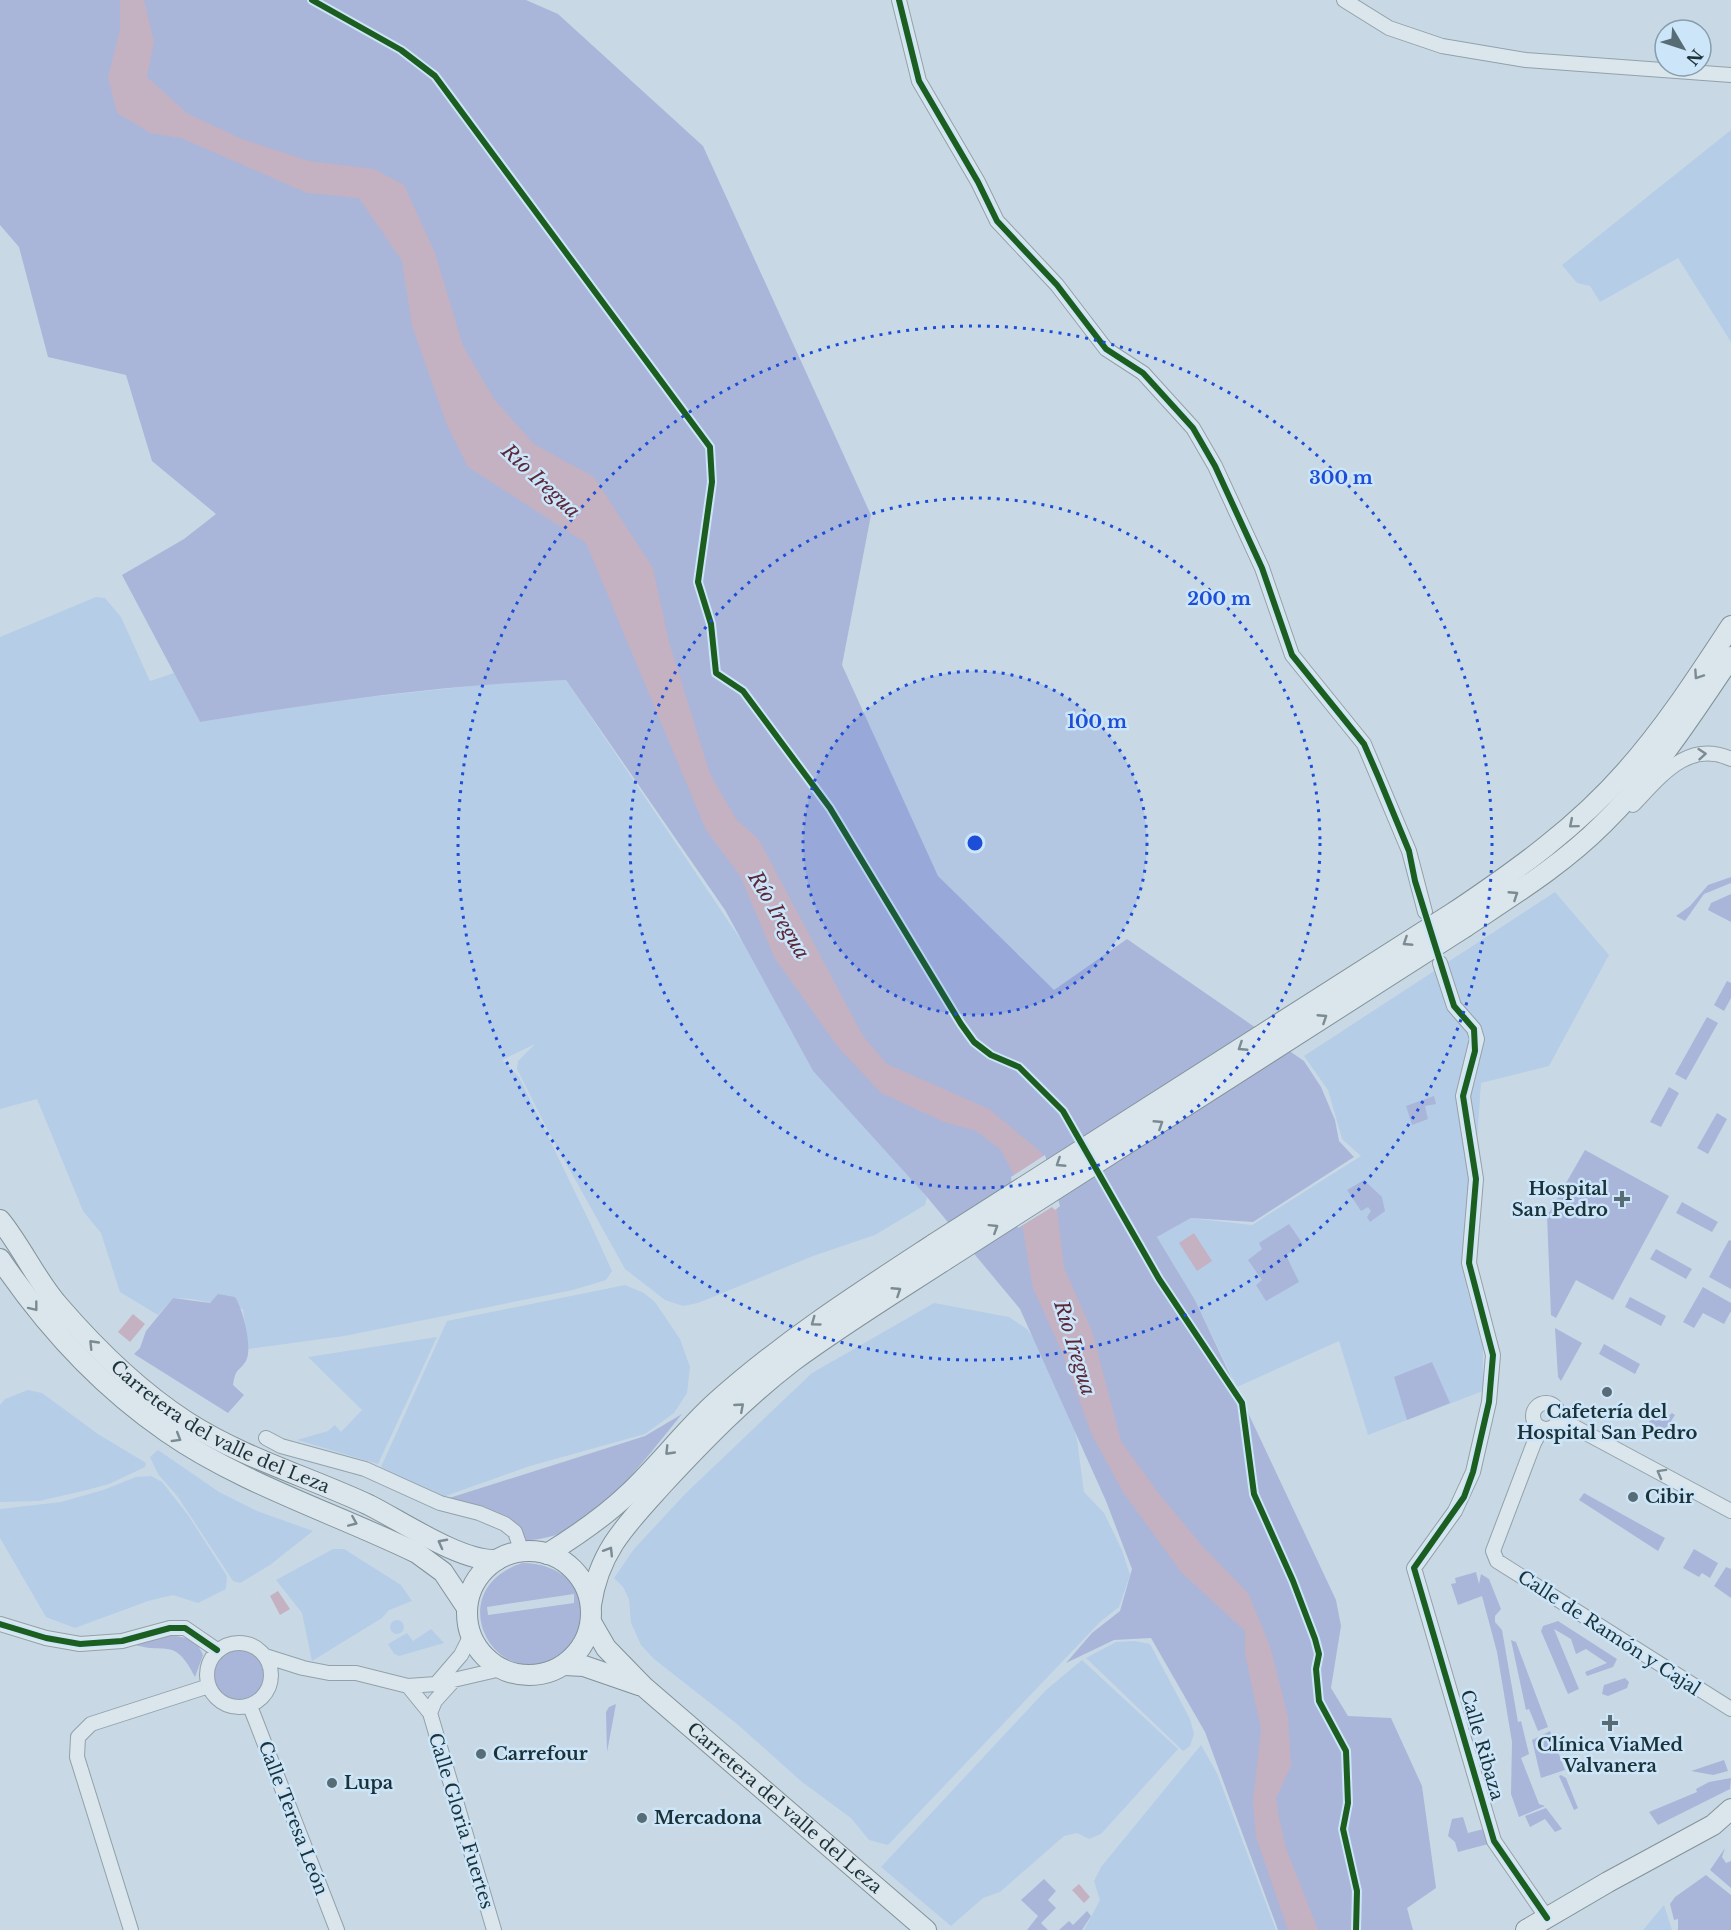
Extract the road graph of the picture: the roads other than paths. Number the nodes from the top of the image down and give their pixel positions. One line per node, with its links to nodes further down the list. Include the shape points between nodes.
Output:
1 (899, 0): 8 (street, via 919,81 997,221 1057,285 1106,349 1143,373 1193,428 1215,466 1262,568 1292,655 1364,744 1409,851)
2 (1344, 0): 3 (street, via 1389,28 1442,46 1526,60)
3 (1731, 75)
4 (1731, 626): 9 (main road, one-way to 9, via 1666,723 1625,772 1584,815)
5 (1731, 657): 7 (main road, via 1671,745 1631,795)
6 (1731, 759): 7 (street, one-way to 6, via 1575,861 1598,842 1674,763 1701,753)
7 (1535, 881): 9 (main road, one-way to 7)
8 (1425, 912)
9 (1460, 919): 12 (main road, bridge)
10 (1441, 965): 41 (street, Calle Ribaza, via 1454,1006 1474,1029 1477,1039 1463,1096 1476,1179 1468,1263 1493,1355 1489,1402 1473,1472 1455,1511 1414,1568 1494,1841)
11 (0, 1220): 20 (main road, Carretera del valle del Leza, one-way to 11, via 473,1558 368,1505 266,1463 189,1423 132,1381 78,1328)
12 (940, 1252): 19 (main road, one-way to 19, via 818,1320 779,1349 715,1403 629,1493 592,1525); 22 (main road, one-way to 12, via 595,1579 628,1524 733,1413)
13 (0, 1259): 21 (main road, Carretera del valle del Leza, one-way to 21, via 70,1350 168,1433 239,1472 417,1552 443,1572)
14 (1558, 1418): 15 (street, via 1554,1425); 15 (street, via 1552,1405 1538,1405 1533,1420); 17 (street, one-way to 14)
15 (1542, 1428): 37 (street, Calle de Ramón y Cajal, via 1493,1551 1497,1561)
16 (266, 1438): 18 (street, via 281,1446 365,1469 440,1503 506,1524 515,1532)
17 (1731, 1511)
18 (522, 1552): 19 (main road); 20 (main road)
19 (547, 1554): 22 (main road, via 560,1559 581,1579)
20 (497, 1560): 21 (main road, via 480,1575)
21 (467, 1608): 24 (main road)
22 (591, 1613): 28 (main road, via 579,1650); 35 (main road, Carretera del valle del Leza, via 606,1648)
23 (0, 1624): 25 (street, via 80,1644 122,1641 170,1628 185,1628)
24 (471, 1635): 29 (main road, via 483,1655); 32 (street, via 461,1655)
25 (217, 1650): 26 (street, via 239,1643 258,1649); 33 (street, via 207,1670)
26 (265, 1656): 27 (street); 30 (street)
27 (286, 1664): 30 (street); 34 (street, via 329,1673 356,1673)
28 (564, 1665): 29 (main road, via 536,1675); 35 (main road, Carretera del valle del Leza, via 584,1666)
29 (501, 1669): 31 (street)
30 (270, 1680): 36 (street, via 266,1693)
31 (454, 1680): 32 (street); 38 (street, via 435,1701)
32 (436, 1684): 34 (street)
33 (209, 1686): 36 (street, via 213,1695 230,1706); 42 (street, via 91,1724 78,1737 77,1757)
34 (408, 1686): 38 (street)
35 (643, 1686): 45 (main road, Carretera del valle del Leza)
36 (250, 1706): 43 (street, Calle Teresa León)
37 (1731, 1709)
38 (430, 1713): 44 (street, Calle Gloria Fuertes)
39 (1731, 1809): 40 (main road)
40 (1722, 1825): 41 (main road, via 1608,1881)
41 (1547, 1917): 46 (main road)
42 (131, 1930)
43 (337, 1930)
44 (494, 1930)
45 (926, 1930)
46 (1526, 1930)

